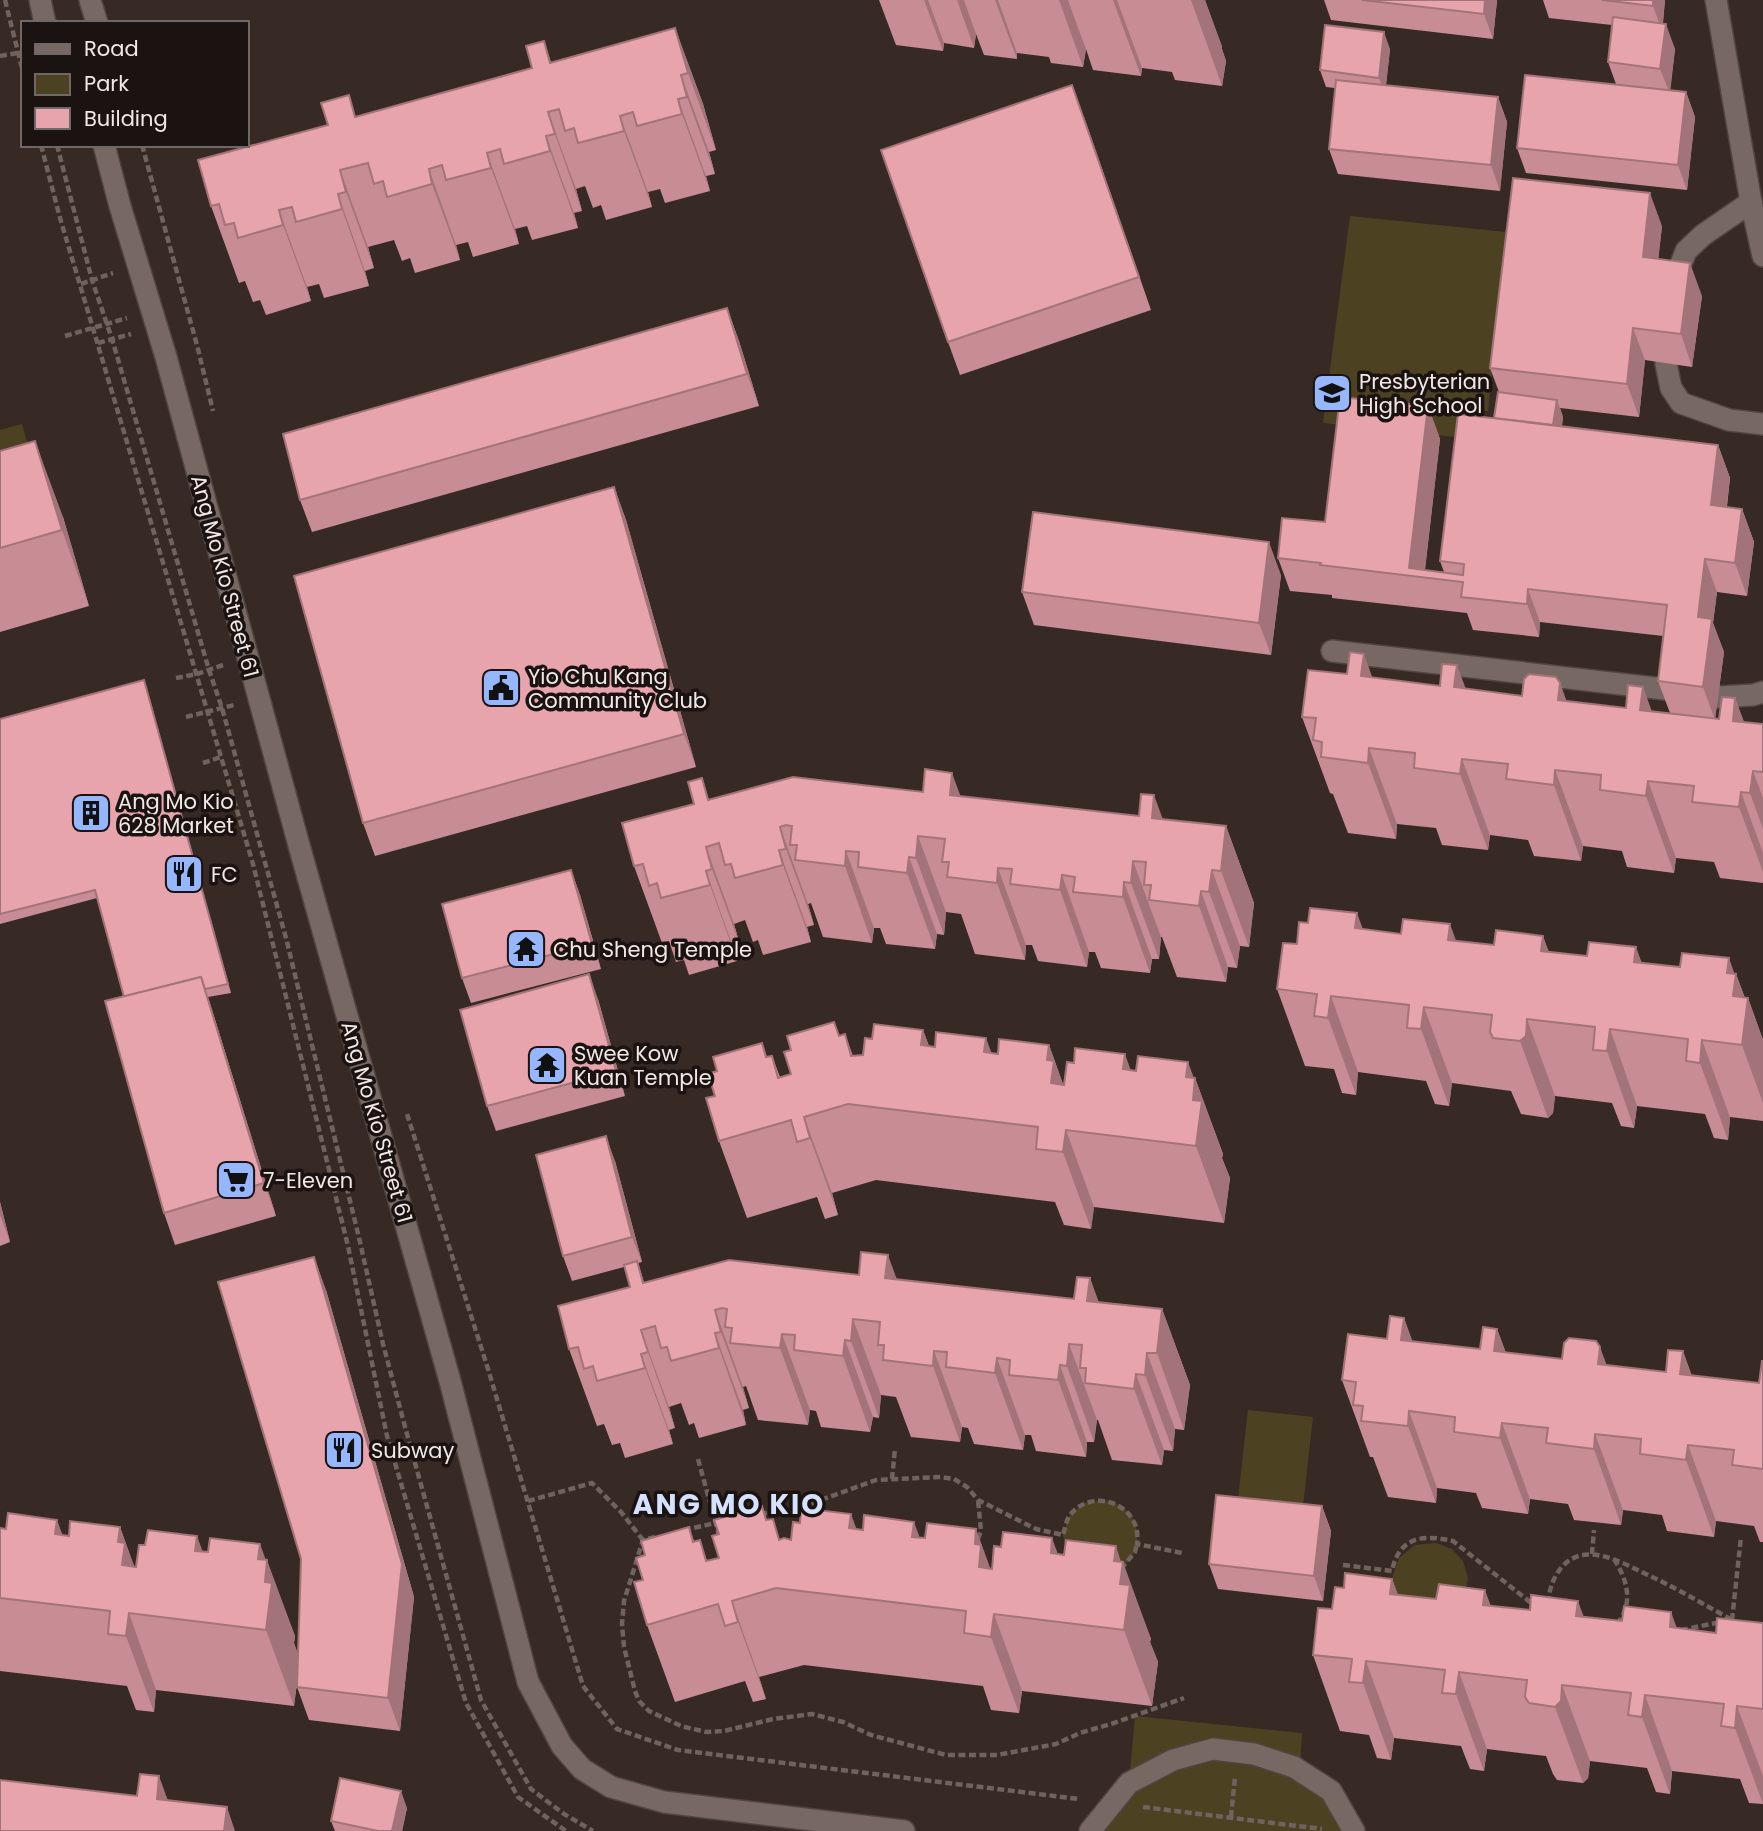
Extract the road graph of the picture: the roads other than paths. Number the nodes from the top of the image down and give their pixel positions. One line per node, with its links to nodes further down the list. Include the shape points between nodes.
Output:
1 (40, 0): 4 (street)
2 (90, 0): 5 (street)
3 (1716, 0): 7 (street)
4 (45, 21)
5 (96, 21)
6 (105, 147): 16 (street, Ang Mo Kio Street 61, via 450,1381 528,1682 562,1746 582,1769 611,1787 664,1802)
7 (1751, 202): 8 (street); 9 (street, via 1686,251)
8 (1763, 256)
9 (1671, 291)
10 (1666, 364): 11 (street, via 1671,388 1681,403 1729,420)
11 (1763, 424)
12 (1332, 651): 13 (street)
13 (1673, 690)
14 (1763, 692): 15 (street)
15 (1718, 697)
16 (904, 1831)
17 (1090, 1831): 18 (street, via 1129,1783 1173,1760 1213,1749 1254,1754 1294,1767 1331,1791)
18 (1354, 1831)

